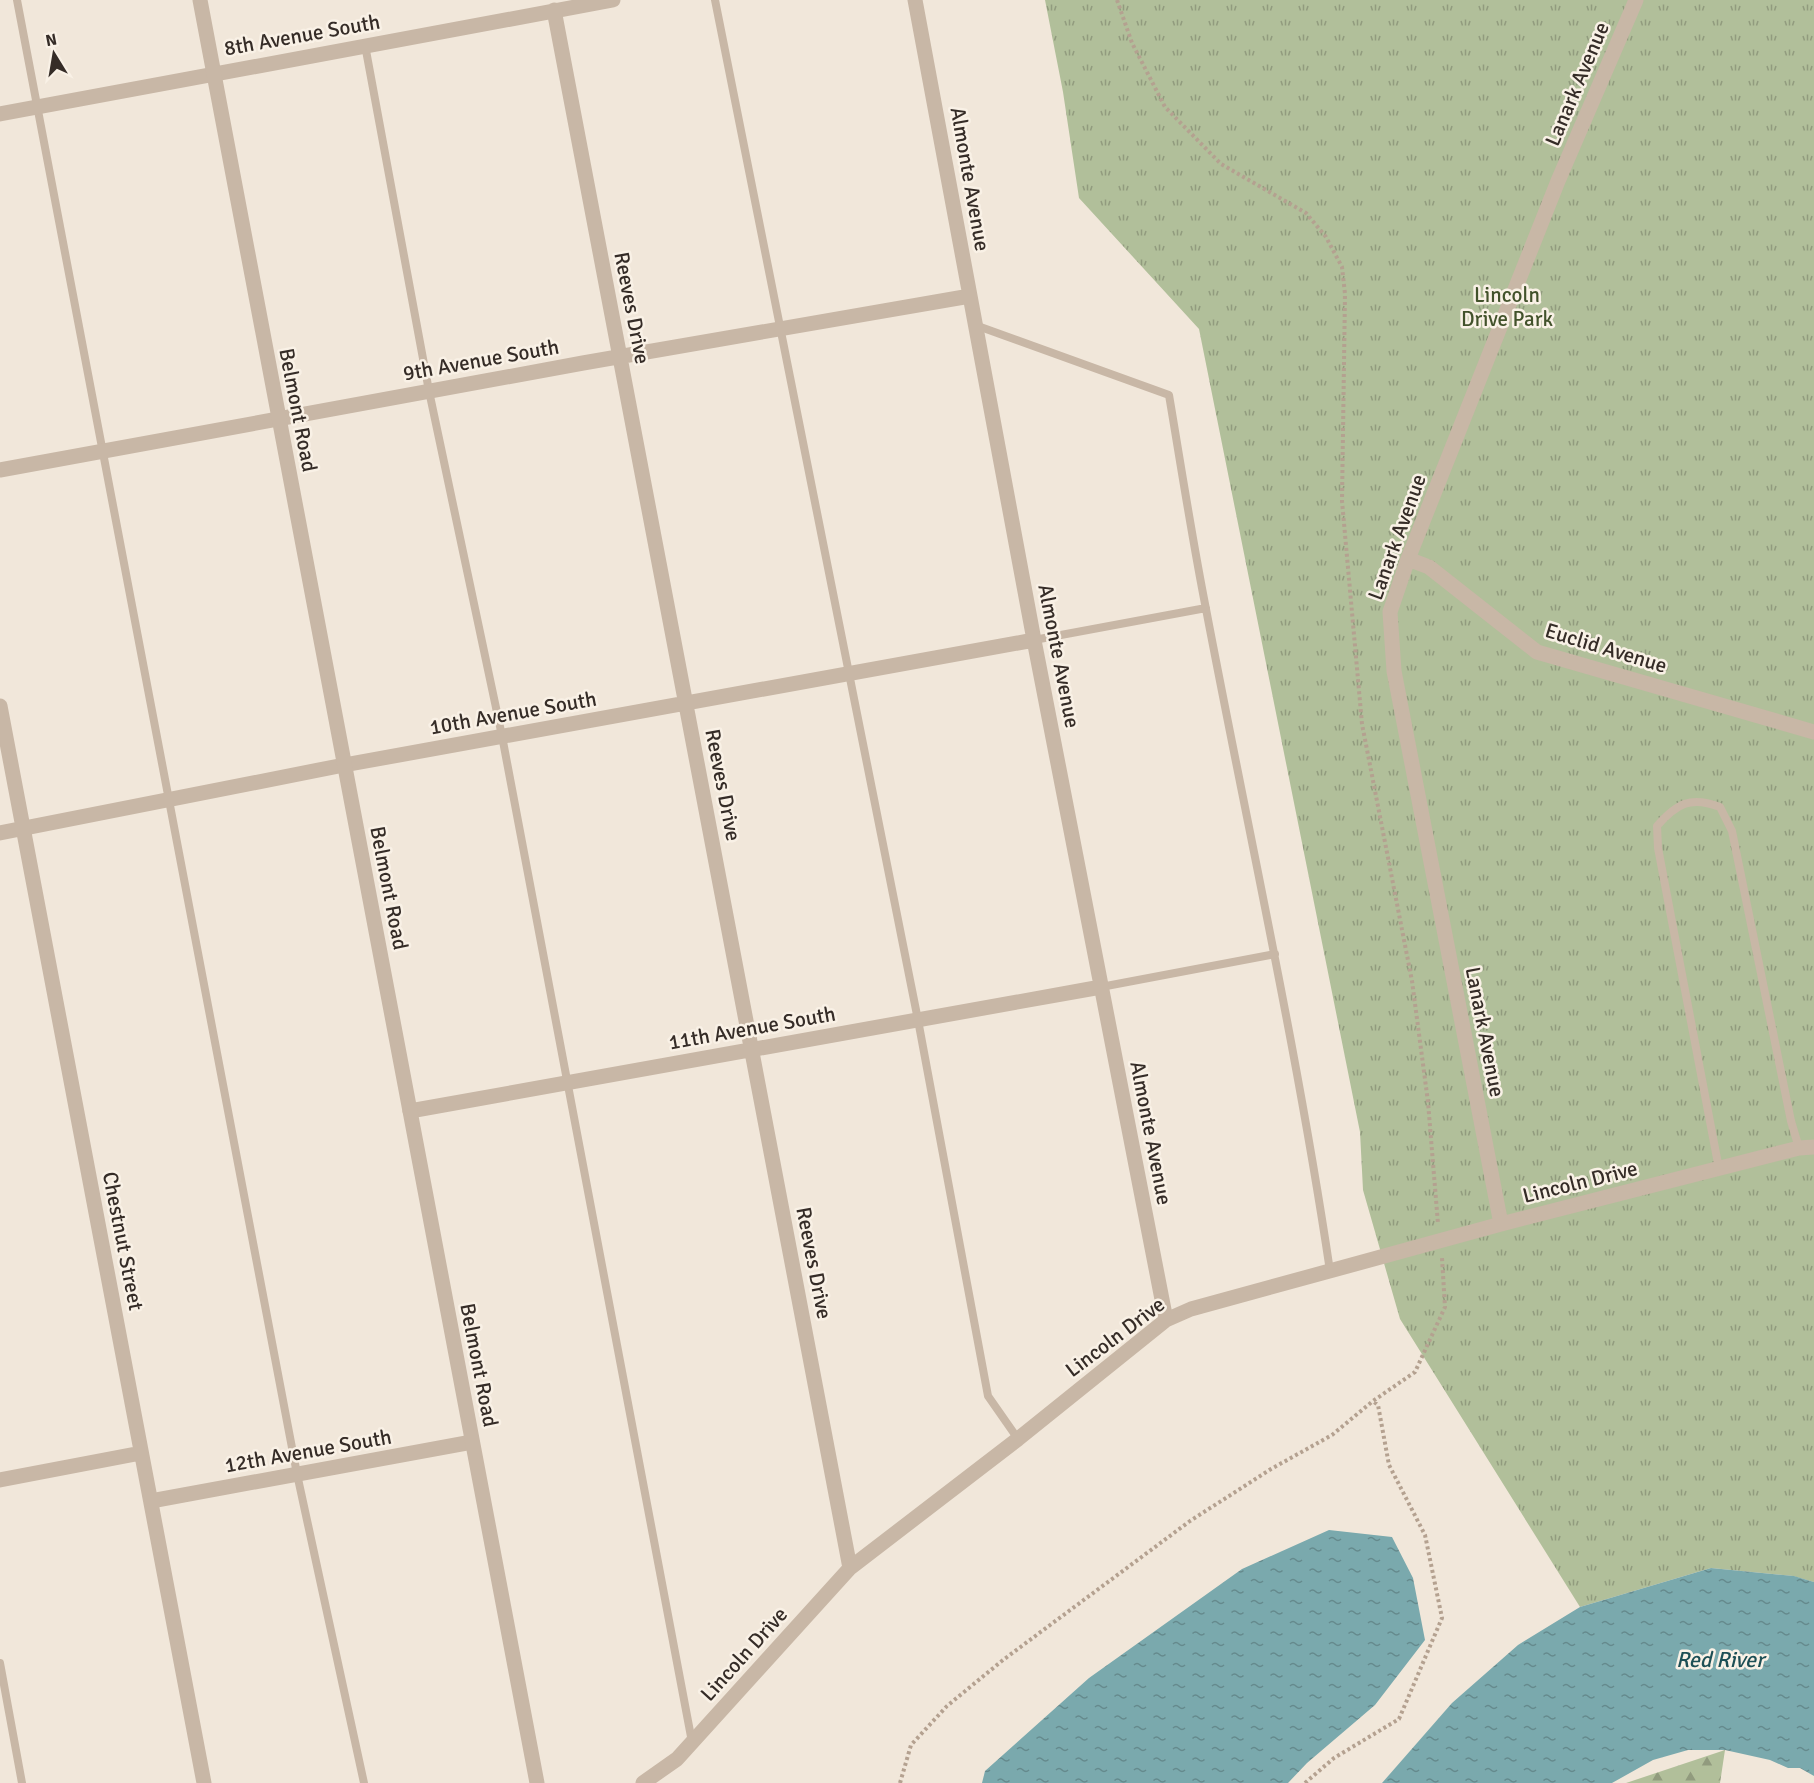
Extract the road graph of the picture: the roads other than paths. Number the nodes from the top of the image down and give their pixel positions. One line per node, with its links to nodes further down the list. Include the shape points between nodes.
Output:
1 (17, 0): 10 (lane)
2 (200, 0): 9 (street, Belmont Road)
3 (613, 0): 7 (street, 8th Avenue South)
4 (715, 0): 14 (lane)
5 (915, 0): 12 (street, Almonte Avenue)
6 (1636, 0): 20 (street, Lanark Avenue, via 1558,182)
7 (555, 10): 8 (street, 8th Avenue South); 15 (street, Reeves Drive)
8 (365, 45): 9 (street, 8th Avenue South); 16 (lane)
9 (214, 73): 10 (street, 8th Avenue South); 17 (street, Belmont Road)
10 (37, 107): 11 (street, 8th Avenue South); 18 (lane)
11 (0, 114)
12 (970, 296): 13 (street, Almonte Avenue); 14 (street, 9th Avenue South)
13 (975, 325): 21 (lane, via 1169,395); 22 (street, Almonte Avenue)
14 (780, 329): 15 (street, 9th Avenue South); 23 (lane)
15 (619, 357): 16 (street, 9th Avenue South); 24 (street, Reeves Drive)
16 (429, 391): 17 (street, 9th Avenue South); 27 (lane)
17 (278, 418): 18 (street, 9th Avenue South); 28 (street, Belmont Road)
18 (101, 452): 19 (street, 9th Avenue South); 29 (lane)
19 (0, 470)
20 (1408, 559): 26 (street, Euclid Avenue, via 1429,567 1537,652); 40 (street, Lanark Avenue, via 1390,612 1394,671)
21 (1206, 608): 22 (lane); 32 (lane)
22 (1034, 640): 23 (street, 10th Avenue South); 33 (street, Almonte Avenue)
23 (848, 673): 24 (street, 10th Avenue South); 34 (lane)
24 (686, 702): 27 (street, 10th Avenue South); 35 (street, Reeves Drive)
25 (0, 706): 30 (street, Chestnut Street)
26 (1814, 732)
27 (502, 736): 28 (street, 10th Avenue South); 36 (lane)
28 (344, 765): 29 (street, 10th Avenue South); 37 (street, Belmont Road)
29 (168, 800): 30 (street, 10th Avenue South); 46 (lane)
30 (24, 828): 31 (street, 10th Avenue South); 45 (street, Chestnut Street)
31 (0, 833)
32 (1275, 954): 33 (lane); 41 (lane)
33 (1101, 987): 34 (street, 11th Avenue South); 42 (street, Almonte Avenue)
34 (918, 1020): 35 (street, 11th Avenue South); 43 (lane, via 988,1396)
35 (752, 1050): 36 (street, 11th Avenue South); 49 (street, Reeves Drive)
36 (568, 1083): 37 (street, 11th Avenue South); 51 (lane)
37 (410, 1111): 44 (street, Belmont Road)
38 (1807, 1147): 39 (street, Lincoln Drive); 39 (lane, via 1791,1121 1732,831 1720,807 1700,800 1672,808 1657,826)
39 (1719, 1168): 40 (street, Lincoln Drive)
40 (1501, 1224): 41 (street, Lincoln Drive)
41 (1330, 1272): 42 (street, Lincoln Drive, via 1191,1309)
42 (1166, 1320): 43 (street, Lincoln Drive)
43 (1018, 1439): 49 (street, Lincoln Drive)
44 (472, 1442): 46 (street, 12th Avenue South); 55 (street, Belmont Road)
45 (141, 1453): 47 (street); 48 (street, Chestnut Street)
46 (297, 1474): 48 (street, 12th Avenue South); 54 (lane)
47 (0, 1480)
48 (151, 1501): 53 (street, Chestnut Street)
49 (850, 1568): 51 (street, Lincoln Drive)
50 (0, 1663): 52 (lane)
51 (692, 1742): 56 (street, Lincoln Drive, via 678,1759)
52 (22, 1783)
53 (204, 1783)
54 (364, 1783)
55 (537, 1783)
56 (643, 1783)

